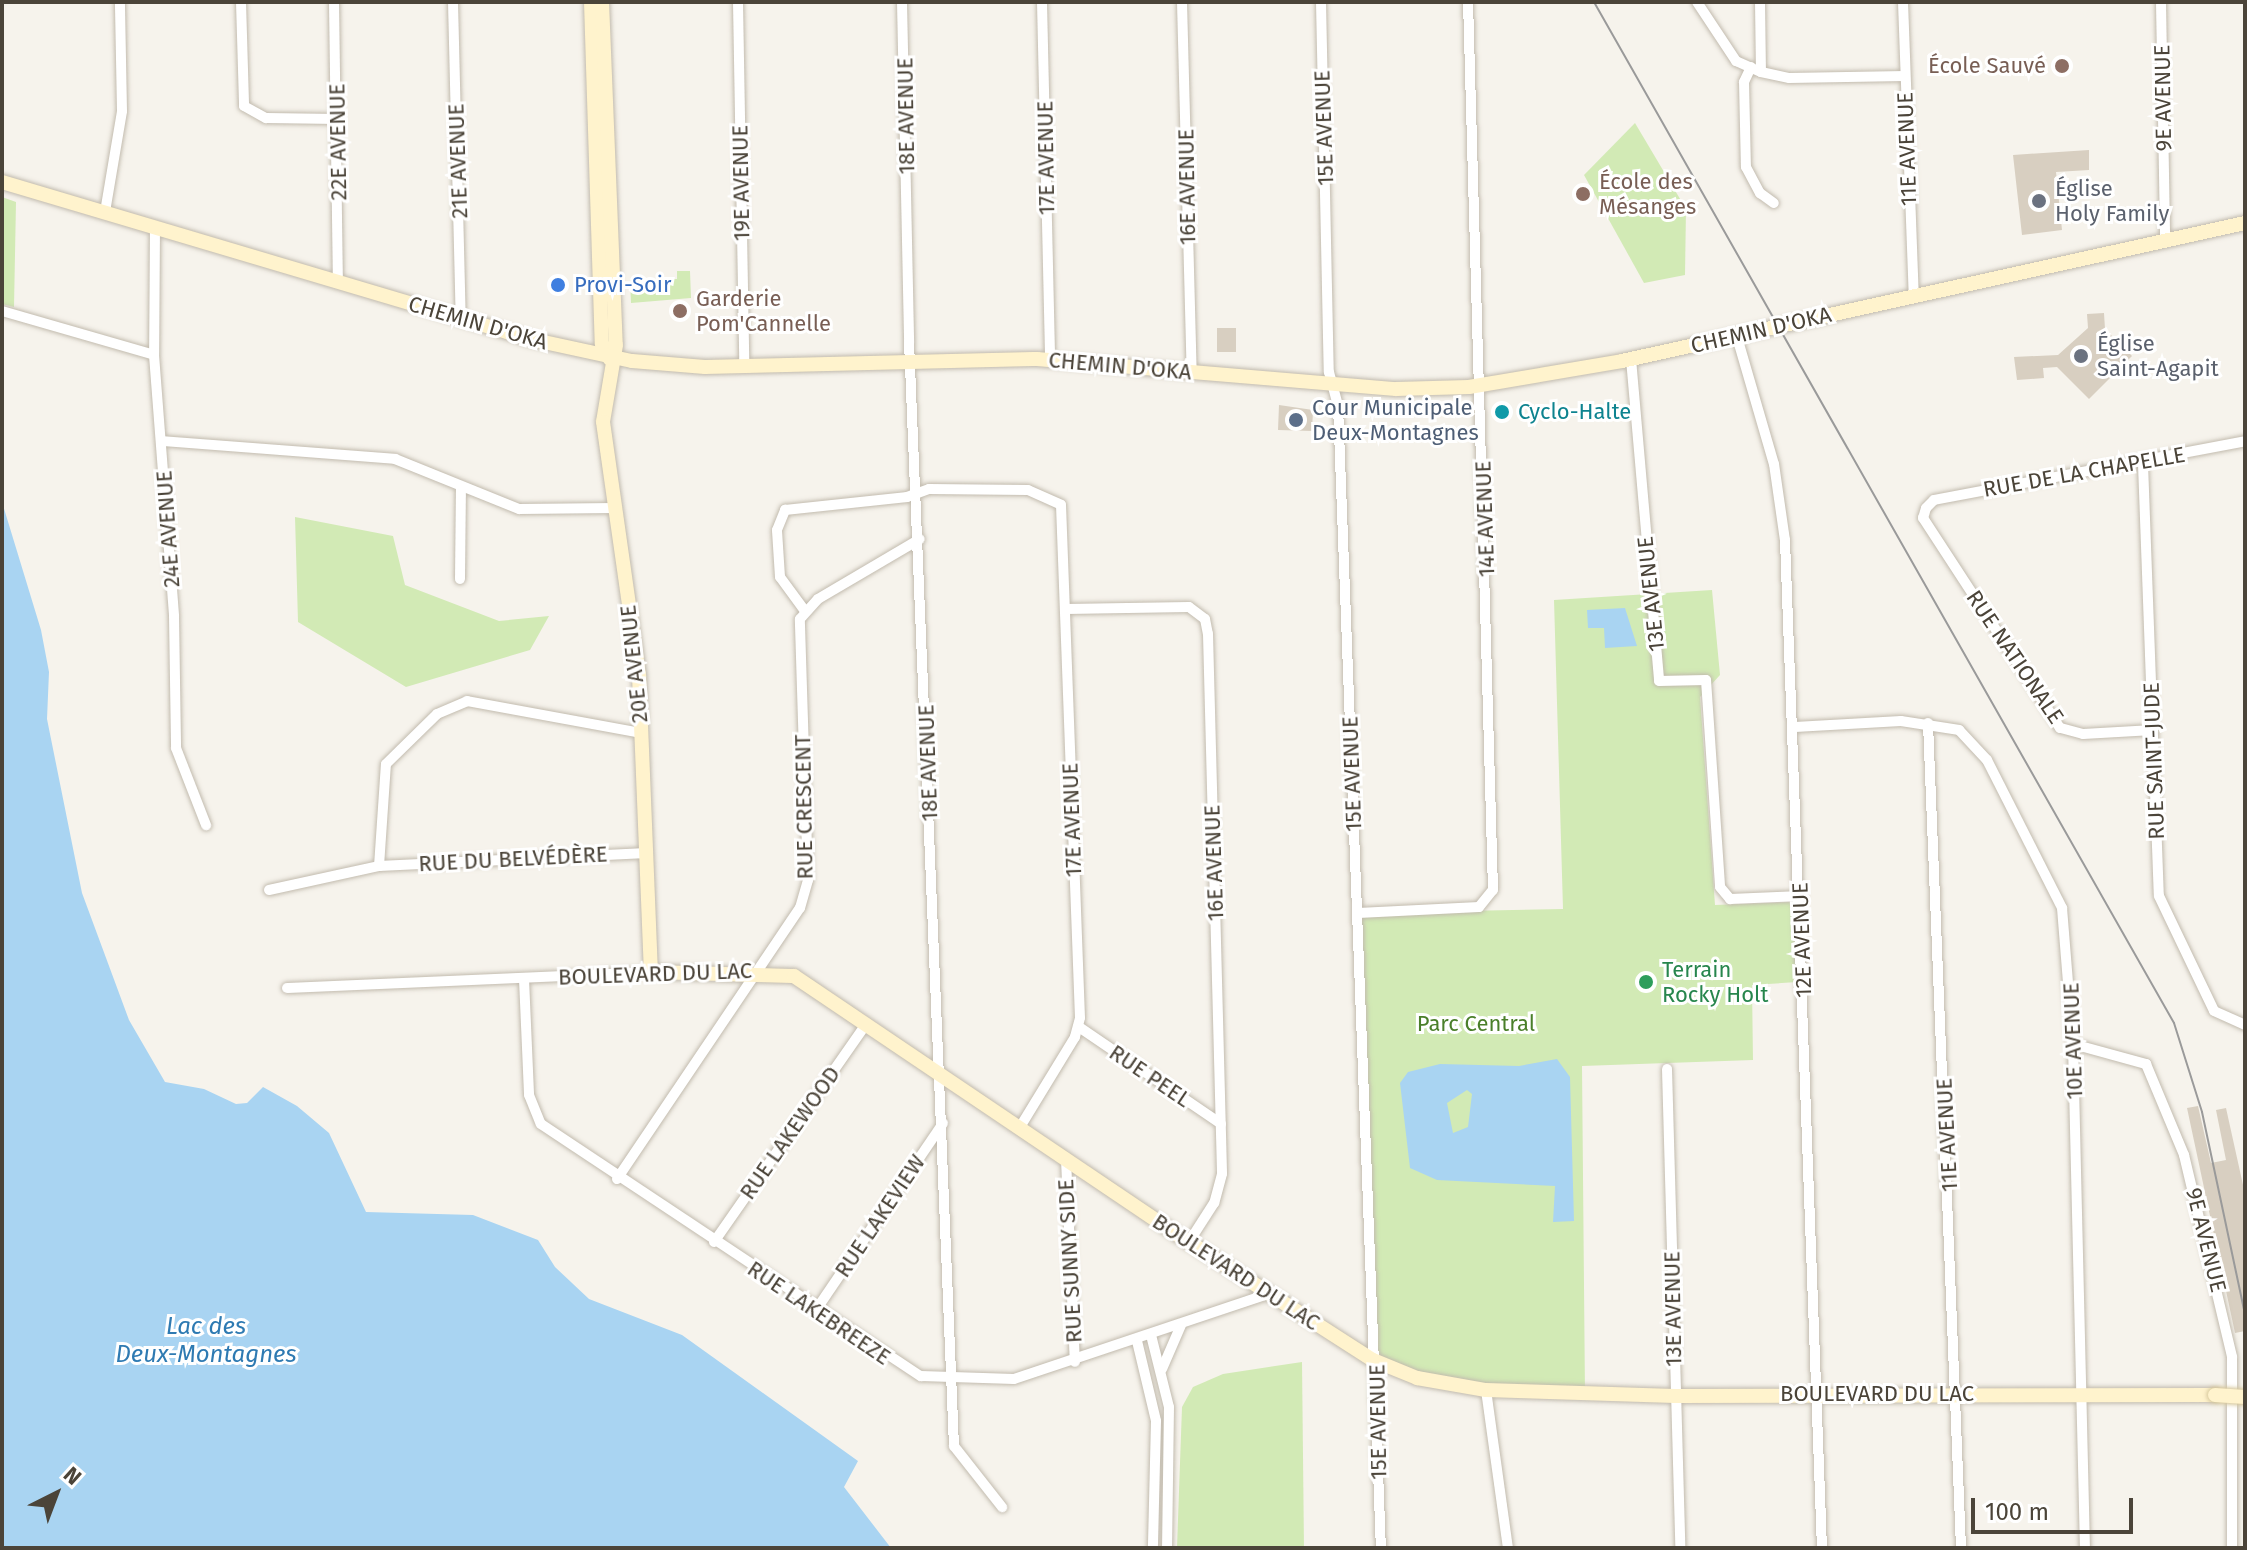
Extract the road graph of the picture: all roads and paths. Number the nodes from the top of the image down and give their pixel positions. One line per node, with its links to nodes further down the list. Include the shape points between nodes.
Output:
1 (120, 2): 22 (street, via 122,111)
2 (241, 2): 19 (street, via 244,106 266,118)
3 (334, 2): 19 (street, 22E AVENUE)
4 (453, 2): 29 (street, 21E AVENUE)
5 (591, 2): 32 (street, 20E AVENUE, via 602,344)
6 (602, 2): 32 (street, 20E AVENUE, via 616,345)
7 (738, 2): 36 (street, 19E AVENUE)
8 (902, 2): 33 (street, 18E AVENUE)
9 (1042, 2): 35 (street, 17E AVENUE)
10 (1182, 2): 37 (street, 16E AVENUE)
11 (1321, 2): 39 (street, 15E AVENUE)
12 (1468, 2): 38 (street, 14E AVENUE)
13 (1697, 2): 17 (street, via 1726,51)
14 (1760, 2): 17 (street)
15 (1903, 2): 18 (street, 11E AVENUE)
16 (2161, 2): 25 (street, 9E AVENUE)
17 (1756, 69): 18 (street, via 1789,78); 21 (street, via 1744,82 1746,167 1760,193)
18 (1905, 76): 27 (street, 11E AVENUE)
19 (338, 119): 26 (street, 22E AVENUE)
20 (2, 182): 22 (street, CHEMIN D'OKA)
21 (1774, 203)
22 (105, 212): 24 (street, CHEMIN D'OKA)
23 (2245, 223): 25 (street, CHEMIN D'OKA)
24 (155, 227): 26 (street, CHEMIN D'OKA); 31 (street, 24E AVENUE)
25 (2165, 242): 27 (street, CHEMIN D'OKA)
26 (338, 282): 29 (street, CHEMIN D'OKA)
27 (1914, 297): 30 (street, CHEMIN D'OKA)
28 (2, 311): 31 (street)
29 (461, 319): 32 (street, CHEMIN D'OKA)
30 (1737, 337): 34 (street, CHEMIN D'OKA); 52 (street, 12E AVENUE, via 1774,464 1785,540)
31 (154, 355): 40 (street, 24E AVENUE)
32 (609, 358): 36 (street, CHEMIN D'OKA, via 705,367); 45 (street, 20E AVENUE, via 603,413)
33 (912, 359): 35 (street, CHEMIN D'OKA); 36 (street, CHEMIN D'OKA); 44 (street, 18E AVENUE)
34 (1631, 359): 38 (street, CHEMIN D'OKA); 59 (street, 13E AVENUE, via 1659,681 1706,680 1720,887 1730,899)
35 (1050, 362): 37 (street, CHEMIN D'OKA)
36 (744, 363)
37 (1192, 372): 39 (street, CHEMIN D'OKA)
38 (1481, 385): 39 (street, CHEMIN D'OKA); 60 (street, 14E AVENUE, via 1493,890 1479,907)
39 (1333, 386): 60 (street, 15E AVENUE)
40 (162, 441): 43 (street, via 395,459); 55 (street, 24E AVENUE, via 177,759)
41 (2245, 441): 42 (street, RUE DE LA CHAPELLE)
42 (2143, 464): 46 (street, RUE DE LA CHAPELLE, via 1934,500); 53 (street, RUE SAINT-JUDE)
43 (461, 487): 45 (street, via 519,509); 48 (street)
44 (917, 493): 47 (street, 18E AVENUE); 49 (street, 17E AVENUE, via 1028,490 1057,499 1063,514); 50 (street, via 785,510 777,530 780,577)
45 (614, 508): 54 (street, 20E AVENUE)
46 (1926, 508): 53 (street, RUE NATIONALE, via 1923,518 2060,728 2083,734)
47 (920, 539): 50 (street); 70 (street, 18E AVENUE)
48 (460, 579)
49 (1066, 609): 67 (street, 17E AVENUE); 72 (street, 16E AVENUE, via 1164,604 1189,607 1205,619)
50 (805, 611): 61 (street, RUE CRESCENT, via 800,639 808,880 800,908)
51 (1928, 723): 52 (street, 10E AVENUE); 68 (street, 10E AVENUE, via 1959,730 1987,760 2062,908); 88 (street, 11E AVENUE)
52 (1795, 727): 59 (street, 12E AVENUE)
53 (2153, 730): 66 (street, RUE SAINT-JUDE, via 2163,912 2214,1011)
54 (641, 733): 56 (street, 20E AVENUE); 57 (street, via 467,701 437,714 386,764)
55 (206, 825)
56 (647, 853): 57 (street, RUE DU BELVÉDÈRE); 62 (street, 20E AVENUE)
57 (379, 866): 58 (street, RUE DU BELVÉDÈRE)
58 (269, 890)
59 (1801, 896): 89 (street, 12E AVENUE)
60 (1358, 913): 83 (street, 15E AVENUE)
61 (756, 971): 62 (street, BOULEVARD DU LAC); 65 (street, BOULEVARD DU LAC, via 794,976); 75 (street, RUE CRESCENT)
62 (651, 972): 63 (street, BOULEVARD DU LAC)
63 (524, 979): 64 (street, BOULEVARD DU LAC); 75 (street, RUE LAKEBREEZE, via 531,1109 541,1124)
64 (287, 988)
65 (867, 1023): 70 (street, BOULEVARD DU LAC); 76 (street, RUE LAKEWOOD)
66 (2245, 1025)
67 (1079, 1027): 72 (street, RUE PEEL); 73 (street)
68 (2073, 1044): 90 (street, 10E AVENUE); 102 (street, 9E AVENUE, via 2146,1064 2184,1155 2232,1357)
69 (1667, 1069): 91 (street, 13E AVENUE)
70 (939, 1073): 71 (street, 18E AVENUE); 73 (street, BOULEVARD DU LAC)
71 (943, 1123): 79 (street, RUE LAKEVIEW); 86 (street, 18E AVENUE)
72 (1221, 1124): 77 (street, 16E AVENUE, via 1220,1187)
73 (1020, 1127): 74 (street, BOULEVARD DU LAC)
74 (1066, 1159): 77 (street, BOULEVARD DU LAC); 84 (street, RUE SUNNY SIDE)
75 (617, 1179): 76 (street, RUE LAKEBREEZE)
76 (714, 1242): 79 (street, RUE LAKEBREEZE)
77 (1189, 1242): 78 (street, BOULEVARD DU LAC)
78 (1271, 1293): 80 (street, RUE LAKEBREEZE); 83 (street, BOULEVARD DU LAC)
79 (816, 1310): 86 (street, RUE LAKEBREEZE, via 898,1366)
80 (1181, 1325): 81 (street, RUE LAKEBREEZE); 85 (street)
81 (1151, 1335): 82 (street, RUE LAKEBREEZE); 85 (street)
82 (1137, 1341): 84 (street, RUE LAKEBREEZE); 94 (street, via 1156,1421)
83 (1376, 1361): 87 (street, BOULEVARD DU LAC, via 1417,1378); 96 (street, 15E AVENUE)
84 (1075, 1362): 86 (street, RUE LAKEBREEZE, via 997,1382)
85 (1162, 1371): 95 (street, via 1169,1407)
86 (953, 1382): 93 (street, 18E AVENUE, via 954,1446)
87 (1486, 1390): 91 (street, BOULEVARD DU LAC); 97 (street)
88 (1959, 1393): 89 (street, BOULEVARD DU LAC); 90 (street, BOULEVARD DU LAC); 100 (street, 11E AVENUE)
89 (1814, 1395): 91 (street, BOULEVARD DU LAC); 99 (street, 12E AVENUE)
90 (2084, 1395): 92 (street, BOULEVARD DU LAC, bridge); 101 (street, 10E AVENUE)
91 (1675, 1396): 98 (street, 13E AVENUE)
92 (2245, 1397)
93 (1002, 1507)
94 (1153, 1548)
95 (1167, 1548)
96 (1381, 1548)
97 (1508, 1548)
98 (1680, 1548)
99 (1822, 1548)
100 (1961, 1548)
101 (2085, 1548)
102 (2232, 1548)

